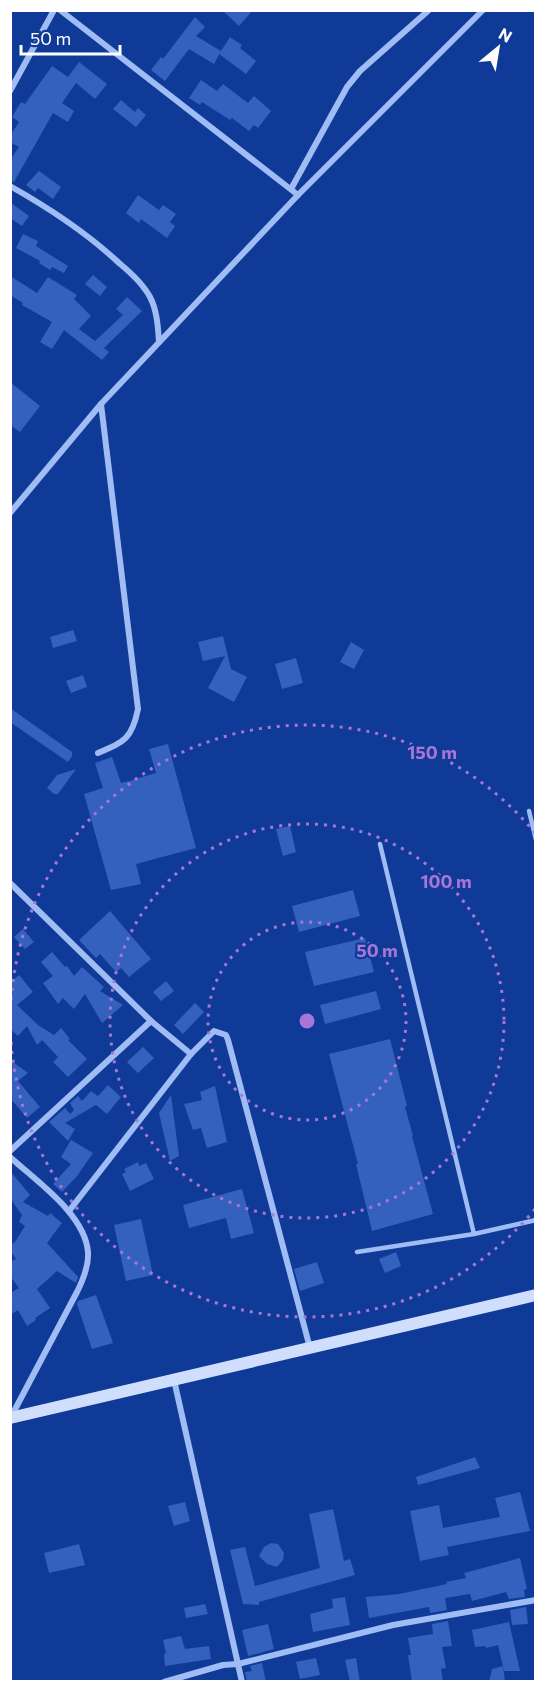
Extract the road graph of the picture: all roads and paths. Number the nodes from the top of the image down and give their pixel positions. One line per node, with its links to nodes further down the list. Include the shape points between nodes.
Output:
1 (54, 10): 5 (street)
2 (60, 10): 7 (street)
3 (429, 10): 7 (street, via 347,87)
4 (483, 10): 8 (street)
5 (10, 92)
6 (10, 186): 9 (street, via 50,208 130,273 150,297)
7 (291, 189): 8 (street)
8 (298, 195): 9 (street)
9 (159, 342): 10 (street)
10 (101, 404): 11 (street); 12 (street, via 138,709 134,728 121,743)
11 (10, 513)
12 (98, 753)
13 (529, 811): 14 (lane)
14 (536, 840)
15 (380, 844): 23 (lane)
16 (10, 883): 17 (street)
17 (151, 1021): 18 (street); 19 (street)
18 (191, 1054): 21 (street); 26 (street, via 214,1031 226,1035)
19 (10, 1150)
20 (10, 1156): 21 (street)
21 (69, 1211): 28 (street, via 84,1235 88,1253 84,1276)
22 (536, 1220): 23 (lane)
23 (474, 1234): 24 (lane)
24 (357, 1252)
25 (536, 1295): 26 (main road)
26 (310, 1348): 27 (main road)
27 (174, 1379): 28 (main road); 30 (street)
28 (11, 1418)
29 (536, 1600): 30 (street, via 393,1625)
30 (238, 1664): 31 (street); 32 (street)
31 (164, 1682)
32 (242, 1682)

